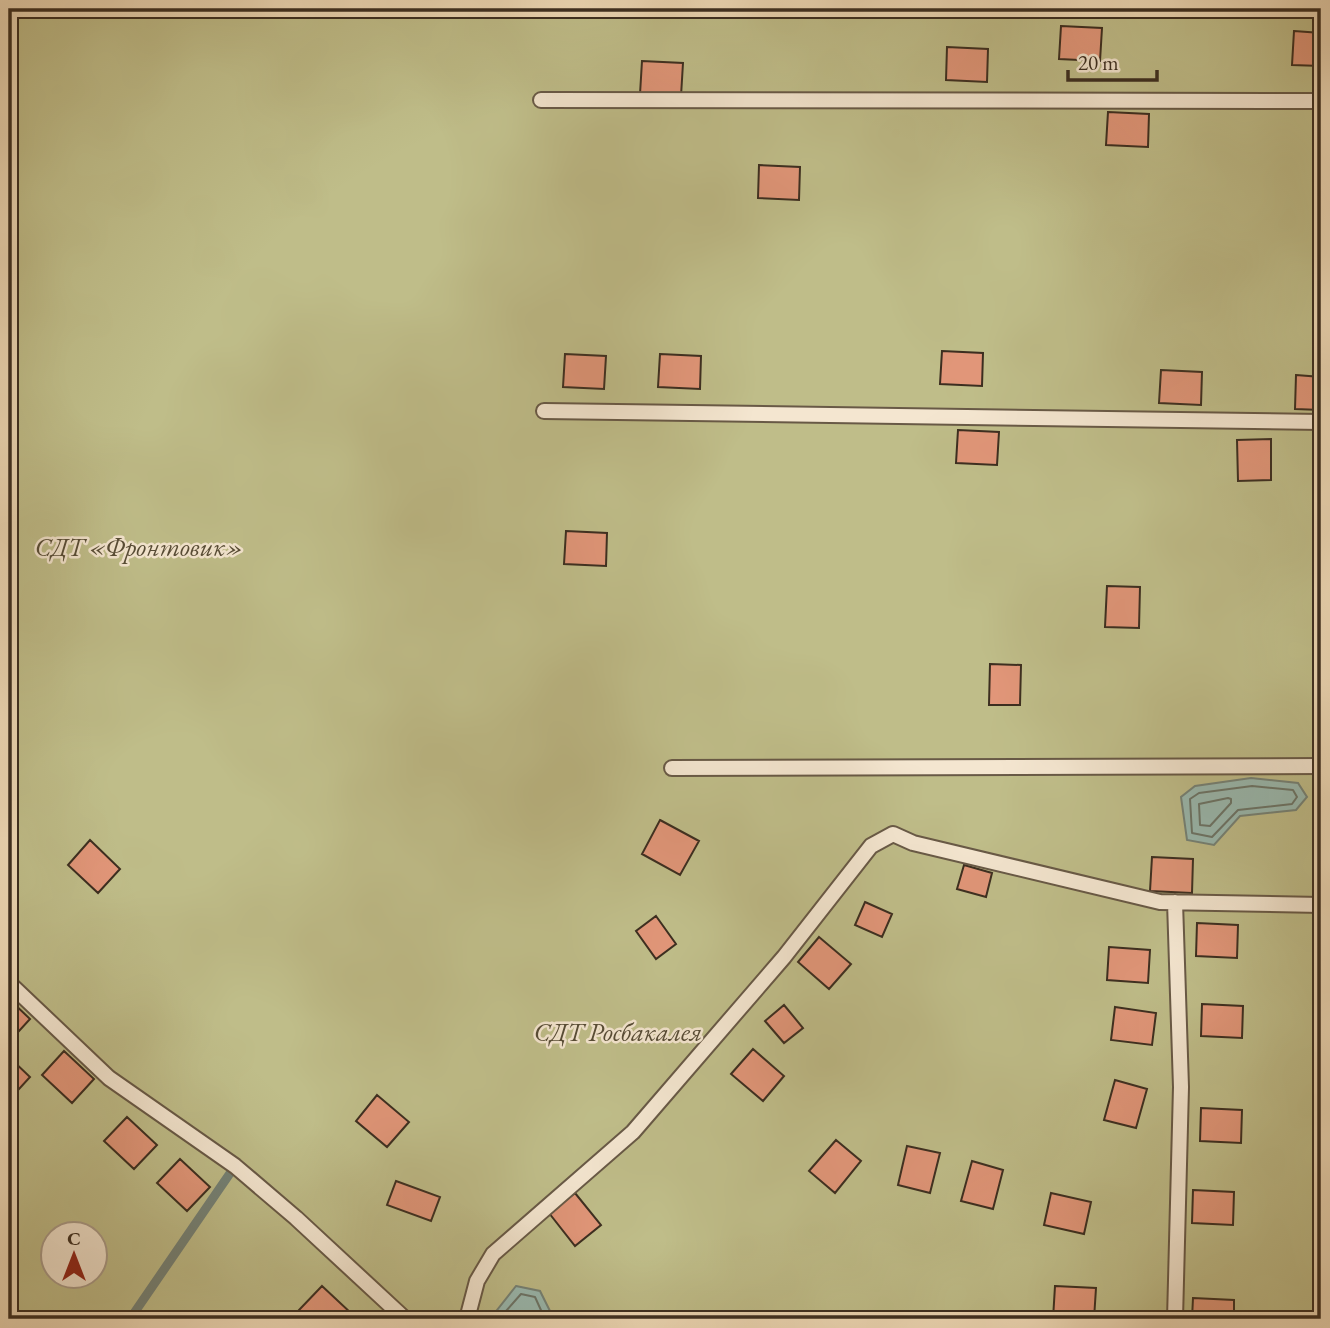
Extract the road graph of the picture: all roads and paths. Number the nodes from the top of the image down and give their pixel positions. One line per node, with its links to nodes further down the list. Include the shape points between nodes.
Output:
1 (541, 100): 2 (lane)
2 (1321, 101)
3 (544, 411): 4 (lane)
4 (1321, 422)
5 (1321, 766): 6 (lane)
6 (672, 768)
7 (1175, 902): 8 (lane); 11 (lane, via 913,843 893,834 871,846 784,957 633,1132 493,1254 477,1281); 12 (lane, via 1181,1087)
8 (1321, 905)
9 (9, 983): 10 (lane, via 109,1078 235,1166)
10 (405, 1319)
11 (467, 1319)
12 (1175, 1319)

